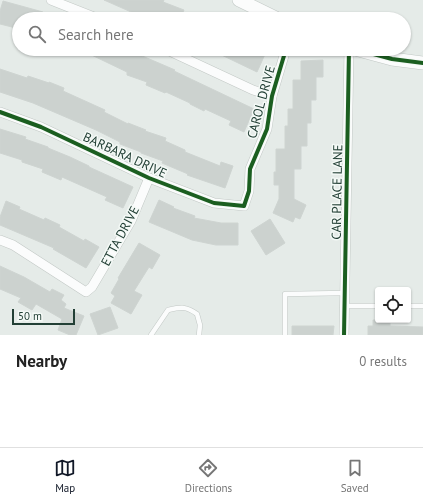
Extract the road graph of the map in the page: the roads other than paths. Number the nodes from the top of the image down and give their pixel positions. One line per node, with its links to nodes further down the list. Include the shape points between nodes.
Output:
1 (51, 0): 3 (street)
2 (240, 0): 4 (street)
3 (81, 12)
4 (264, 12)
5 (180, 56): 10 (street, via 253,90)
6 (284, 56): 10 (street, CAROL DRIVE)
7 (349, 56): 15 (street, CAR PLACE LANE)
8 (381, 56): 9 (street)
9 (423, 63)
10 (272, 96): 13 (street, CAROL DRIVE, via 267,129 250,169 249,191)
11 (0, 112): 12 (street, BARBARA DRIVE, via 41,127)
12 (149, 178): 13 (street, BARBARA DRIVE, via 214,203); 14 (street, ETTA DRIVE, via 130,221 92,287 86,292 13,245)
13 (244, 206)
14 (0, 240)
15 (345, 293): 16 (street, CAR PLACE LANE); 22 (lane, via 285,294)
16 (345, 306): 17 (lane); 23 (street, CAR PLACE LANE)
17 (375, 306)
18 (411, 306): 19 (lane)
19 (423, 306)
20 (152, 335): 21 (lane, via 168,310 178,308 190,309 197,314)
21 (199, 335)
22 (285, 335)
23 (344, 335)

